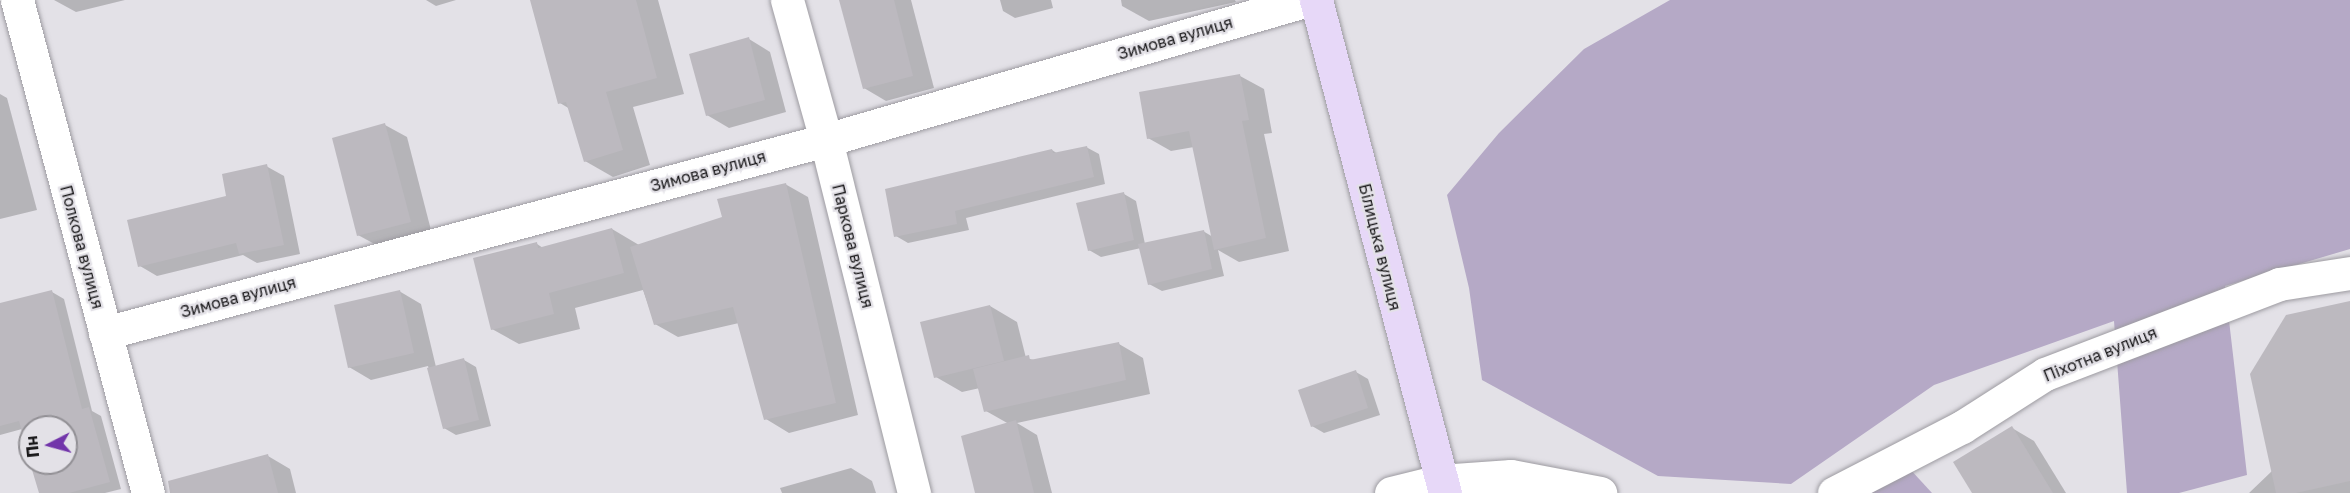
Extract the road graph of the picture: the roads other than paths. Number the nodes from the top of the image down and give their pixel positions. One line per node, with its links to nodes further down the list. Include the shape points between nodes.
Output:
1 (17, 0): 7 (street, Полкова вулиця)
2 (787, 0): 5 (street, Паркова вулиця)
3 (1308, 0): 5 (street, Зимова вулиця)
4 (1316, 0): 8 (main road, Білицька вулиця)
5 (826, 140): 7 (street, Зимова вулиця); 10 (street, Паркова вулиця)
6 (2350, 273): 13 (street, Піхотна вулиця, via 2279,284 2045,374 1962,427)
7 (105, 333): 9 (street, Полкова вулиця)
8 (1442, 487): 11 (street); 12 (street, via 1511,476)
9 (148, 493)
10 (914, 493)
11 (1391, 493)
12 (1600, 493)
13 (1834, 493)

